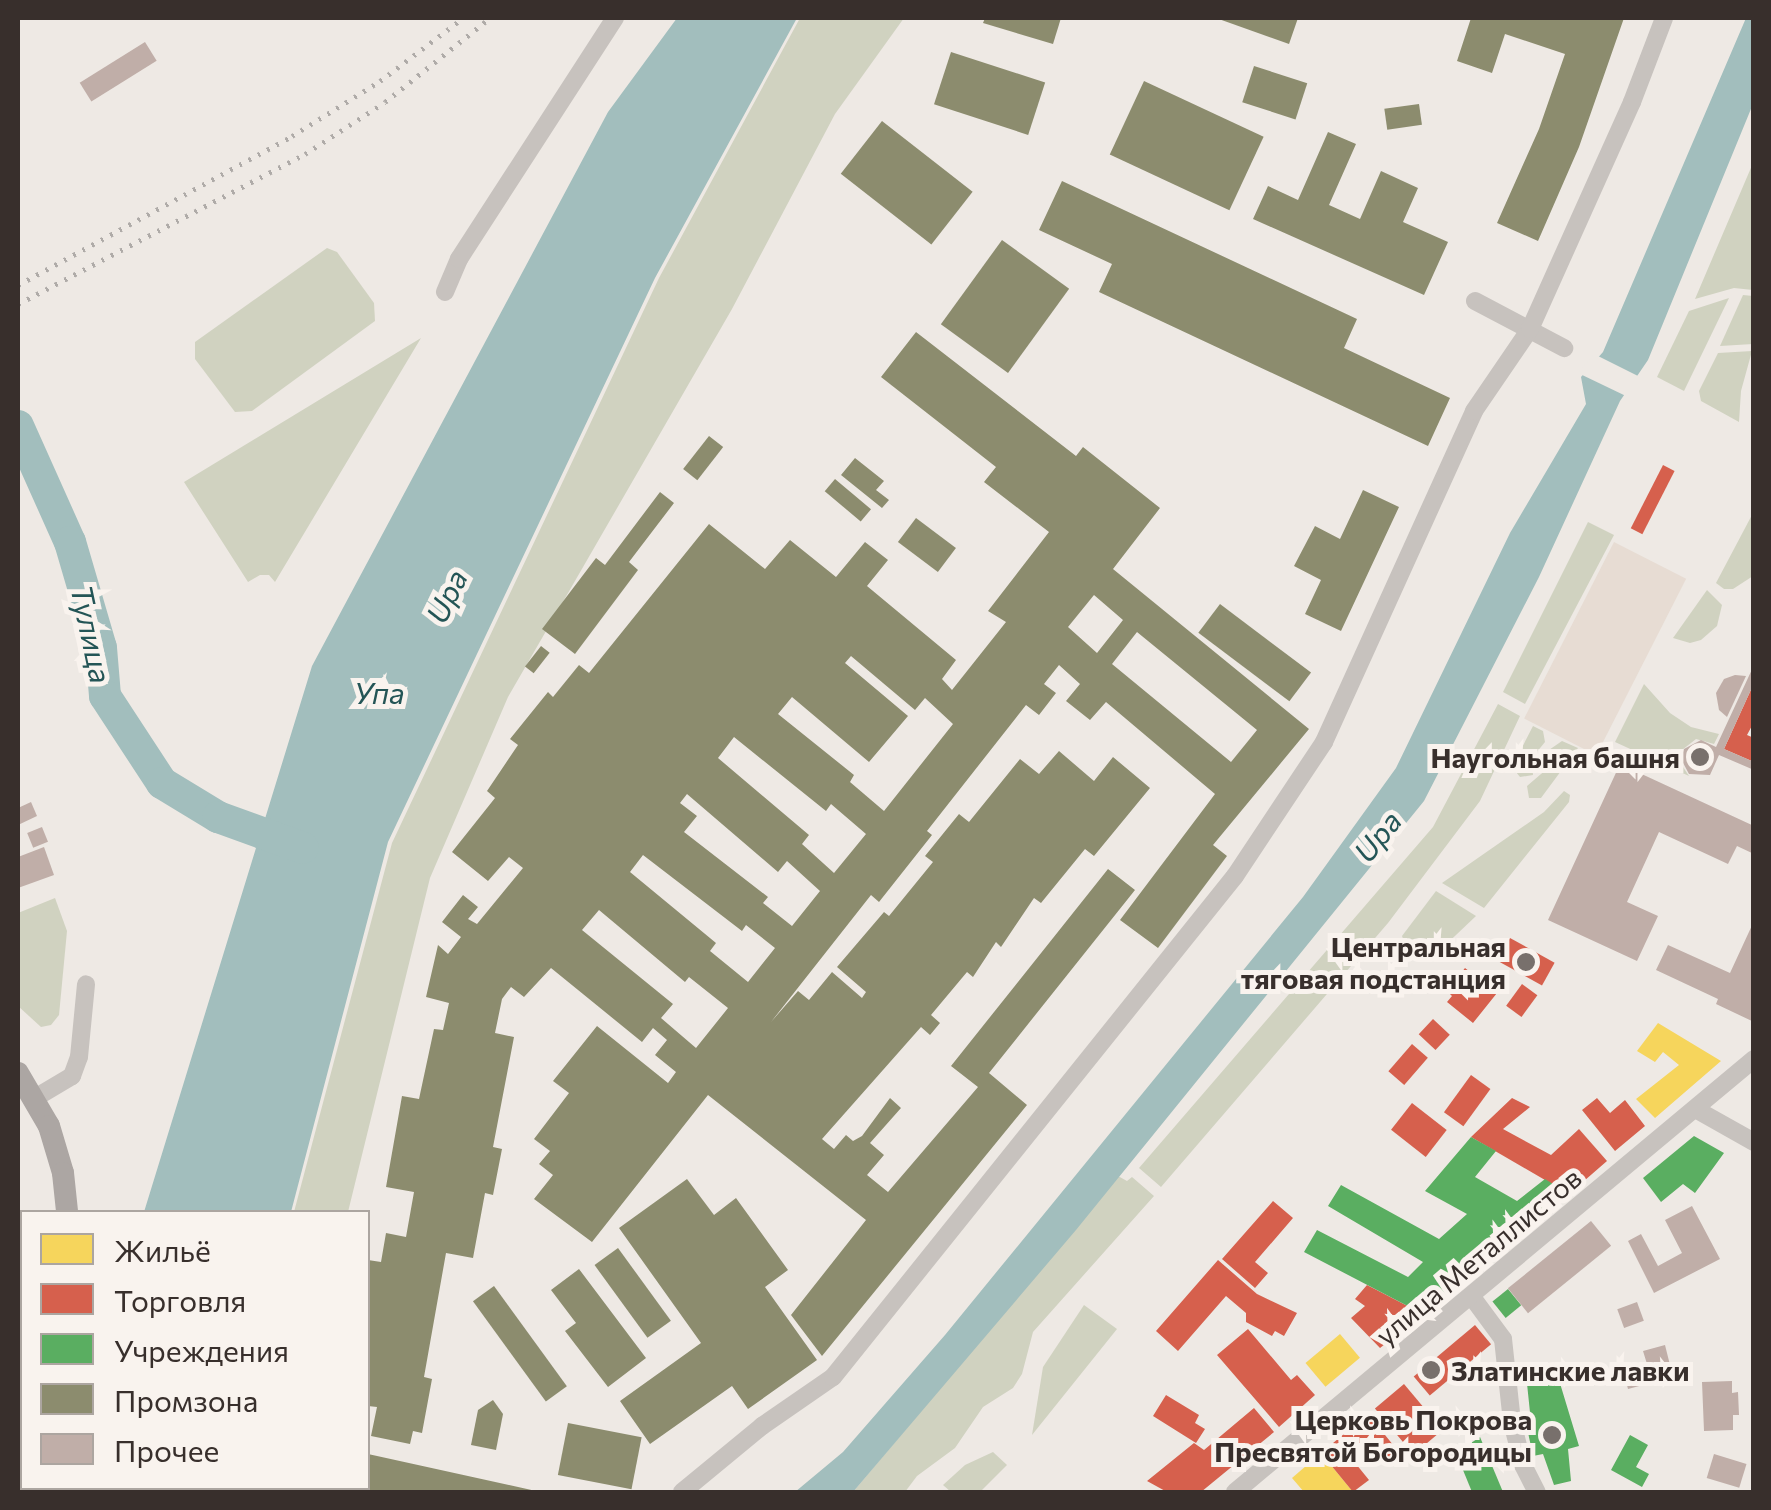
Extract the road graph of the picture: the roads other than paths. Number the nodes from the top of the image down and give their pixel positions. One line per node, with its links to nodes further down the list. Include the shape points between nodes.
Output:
1 (615, 18): 3 (street, via 458,259)
2 (1664, 18): 5 (street)
3 (445, 292)
4 (1475, 301): 5 (street)
5 (1530, 328): 6 (street); 15 (street, via 1474,412 1324,742 1235,876 832,1377)
6 (1564, 348)
7 (86, 984): 10 (street, via 72,1076)
8 (1754, 1059): 11 (street, улица Металлистов)
9 (18, 1073): 10 (main road)
10 (35, 1098): 13 (main road, via 63,1174)
11 (1698, 1110): 12 (street); 14 (street, улица Металлистов)
12 (1754, 1142)
13 (67, 1210)
14 (1472, 1297): 16 (street, улица Металлистов); 17 (street, via 1503,1339 1512,1422)
15 (682, 1492)
16 (1235, 1492)
17 (1537, 1492)

